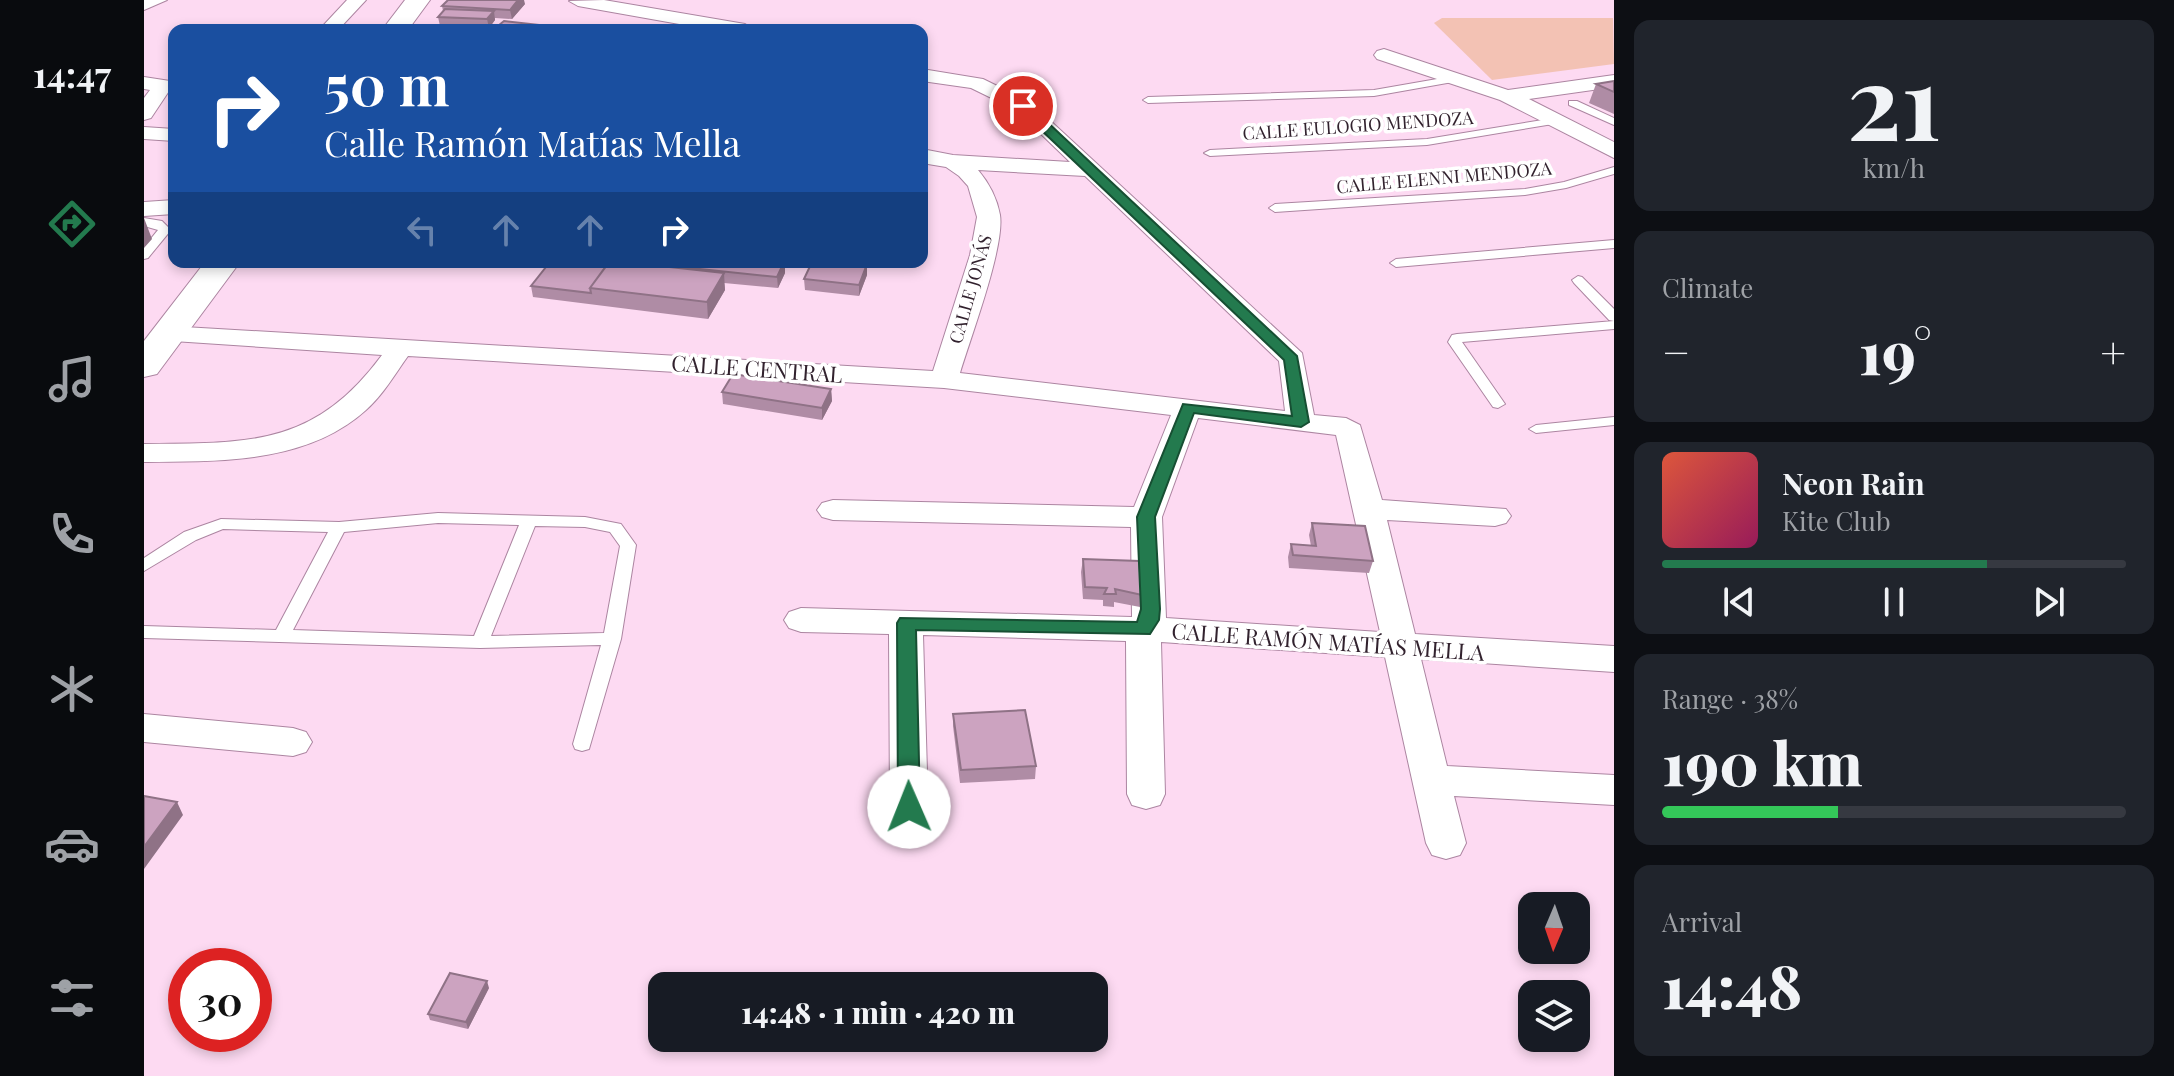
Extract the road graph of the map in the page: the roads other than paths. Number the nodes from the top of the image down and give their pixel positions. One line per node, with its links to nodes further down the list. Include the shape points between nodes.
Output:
1 (158, 0): 5 (street)
2 (357, 0): 6 (street)
3 (418, 0): 7 (main road)
4 (578, 1): 8 (street)
5 (144, 5)
6 (334, 24)
7 (400, 24)
8 (710, 24)
9 (1384, 55): 11 (street)
10 (928, 76): 26 (street, via 988,87 1023,106)
11 (1460, 78): 14 (street); 15 (lane, via 1374,93)
12 (1614, 81): 14 (street)
13 (144, 83): 17 (street, via 163,85)
14 (1507, 96): 18 (street)
15 (1148, 100)
16 (1573, 103): 19 (lane)
17 (144, 114)
18 (1555, 121): 22 (street); 23 (lane, CALLE EULOGIO MENDOZA, via 1427,142)
19 (1614, 122)
20 (144, 133): 21 (street)
21 (168, 135)
22 (1614, 151)
23 (1210, 153)
24 (928, 157): 25 (street)
25 (953, 162): 26 (street); 42 (street, CALLE JONÁS, via 979,185 989,217)
26 (1091, 170): 46 (street, via 1292,359)
27 (1614, 170): 29 (lane, CALLE ELENNI MENDOZA, via 1525,192)
28 (168, 207): 30 (street)
29 (1275, 208)
30 (144, 209)
31 (144, 222): 33 (lane, via 165,230)
32 (1614, 244): 34 (lane)
33 (144, 255)
34 (1396, 263)
35 (218, 268): 39 (main road)
36 (1578, 280): 37 (lane)
37 (1614, 317)
38 (1614, 325): 43 (lane, via 1457,338)
39 (167, 334): 40 (street, CALLE CENTRAL); 41 (main road)
40 (402, 346): 42 (street, CALLE CENTRAL); 48 (street, via 374,384 330,424 261,448)
41 (144, 366)
42 (944, 380): 44 (street, CALLE CENTRAL)
43 (1498, 404)
44 (1188, 408): 46 (street, CALLE CENTRAL); 52 (street)
45 (1614, 421): 47 (lane)
46 (1301, 422): 49 (street, CALLE CENTRAL, via 1350,431)
47 (1536, 429)
48 (144, 453)
49 (1368, 509): 51 (street); 63 (street)
50 (833, 510): 52 (street)
51 (1495, 516)
52 (1146, 517): 58 (street, via 1150,609)
53 (529, 520): 54 (lane, via 438,518); 61 (lane, via 615,528 628,545); 62 (lane)
54 (339, 527): 55 (lane, via 221,524 190,536); 60 (lane)
55 (144, 566)
56 (801, 620): 57 (street, CALLE RAMÓN MATÍAS MELLA)
57 (906, 623): 58 (street, CALLE RAMÓN MATÍAS MELLA); 71 (street)
58 (1143, 629): 63 (street, CALLE RAMÓN MATÍAS MELLA); 70 (street)
59 (144, 632): 60 (lane)
60 (282, 634): 62 (lane)
61 (612, 639): 62 (lane); 67 (lane)
62 (480, 642)
63 (1400, 645): 64 (street, CALLE RAMÓN MATÍAS MELLA); 68 (street)
64 (1614, 659)
65 (144, 728): 66 (street)
66 (293, 742)
67 (582, 744)
68 (1431, 780): 69 (street); 72 (street)
69 (1614, 790)
70 (1146, 794)
71 (909, 807)
72 (1446, 843)

